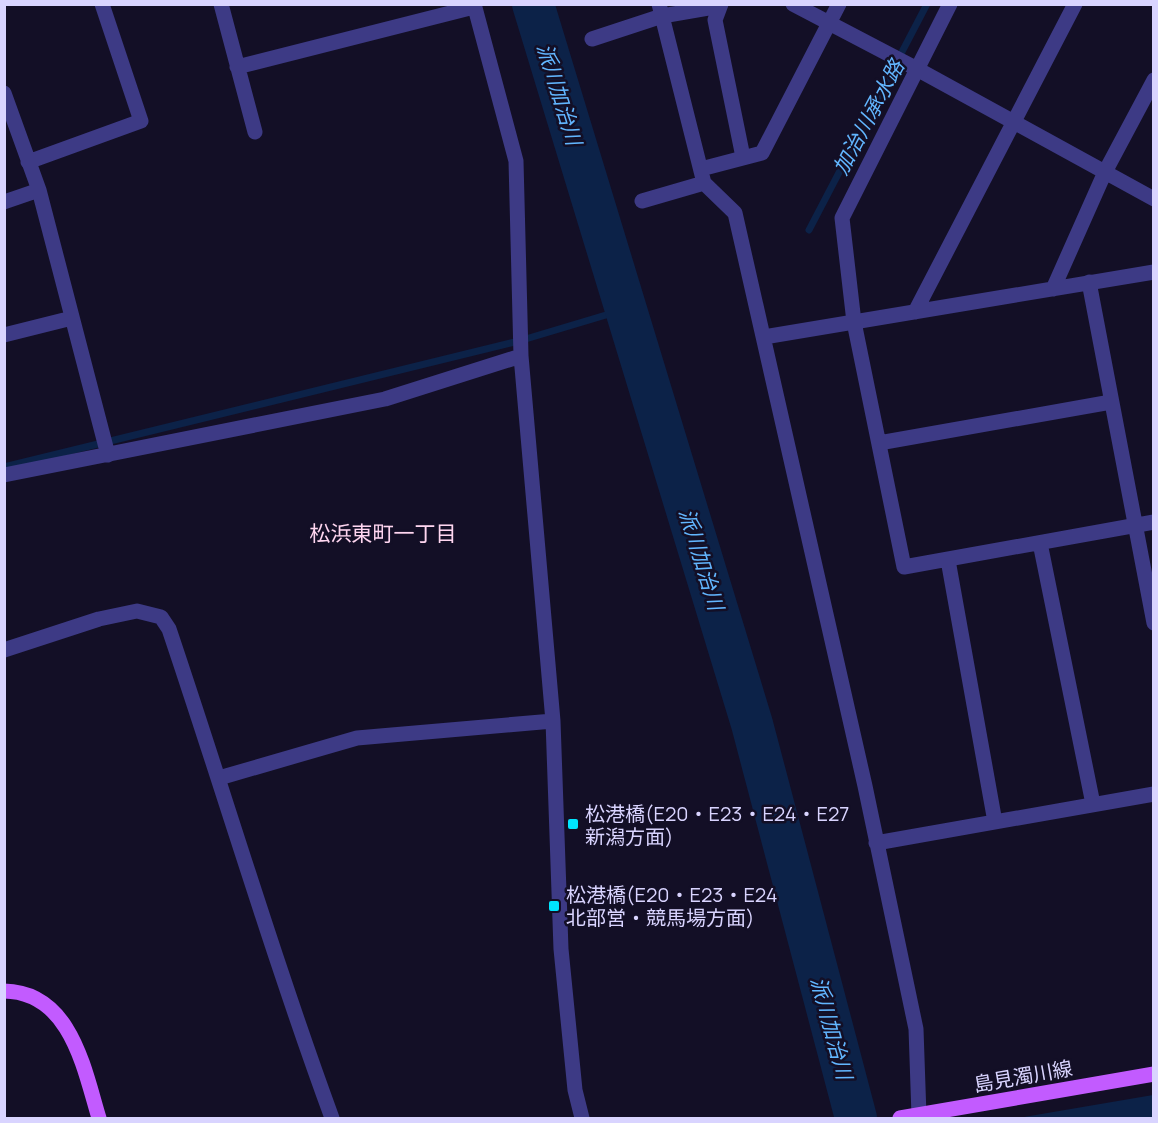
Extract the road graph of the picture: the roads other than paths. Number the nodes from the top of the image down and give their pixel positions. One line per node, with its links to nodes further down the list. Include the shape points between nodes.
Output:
1 (102, 4): 19 (street, via 141,121)
2 (221, 4): 12 (street)
3 (793, 4): 10 (street)
4 (839, 4): 10 (street)
5 (950, 4): 13 (street)
6 (1075, 4): 16 (street)
7 (720, 5): 9 (street); 18 (street, via 715,20)
8 (474, 6): 12 (street); 34 (street, via 516,161)
9 (661, 10): 11 (street); 21 (street)
10 (829, 23): 13 (street); 18 (street, via 762,153)
11 (592, 39)
12 (237, 67): 17 (street)
13 (917, 69): 16 (street); 31 (street, via 842,218)
14 (1154, 80): 20 (street)
15 (4, 93): 19 (street)
16 (1014, 121): 20 (street); 29 (street)
17 (255, 132)
18 (743, 158): 21 (street)
19 (28, 162): 22 (street)
20 (1105, 172): 23 (street); 28 (street)
21 (702, 176): 24 (street); 33 (street, via 735,213)
22 (39, 190): 25 (street); 30 (street)
23 (1154, 199)
24 (642, 201)
25 (4, 202)
26 (1154, 272): 27 (street)
27 (1089, 282): 28 (street); 35 (street)
28 (1053, 289): 29 (street)
29 (915, 312): 31 (street)
30 (72, 318): 32 (street); 37 (street)
31 (854, 322): 33 (street); 36 (street)
32 (4, 335)
33 (764, 337): 50 (street)
34 (521, 356): 37 (street, via 385,399); 45 (street)
35 (1111, 402): 36 (street); 40 (street)
36 (879, 443): 42 (street, via 904,567)
37 (108, 455): 38 (street)
38 (4, 475)
39 (1154, 522): 40 (street)
40 (1135, 526): 41 (street); 43 (street)
41 (1040, 543): 42 (street); 48 (street)
42 (948, 560): 49 (street)
43 (1154, 623)
44 (4, 650): 46 (street, via 137,611 161,617 169,629)
45 (554, 721): 46 (street, via 357,738); 56 (street, via 561,949 575,1090)
46 (219, 778): 55 (street, via 281,978)
47 (1154, 794): 48 (street)
48 (1093, 804): 49 (street)
49 (995, 822): 50 (street)
50 (876, 843): 53 (street, via 916,1029)
51 (4, 991): 54 (main road, via 42,1003 62,1022 79,1054)
52 (1154, 1074): 53 (main road, 島見濁川線)
53 (919, 1116): 57 (main road, 島見濁川線)
54 (99, 1119)
55 (332, 1119)
56 (582, 1119)
57 (900, 1119)

